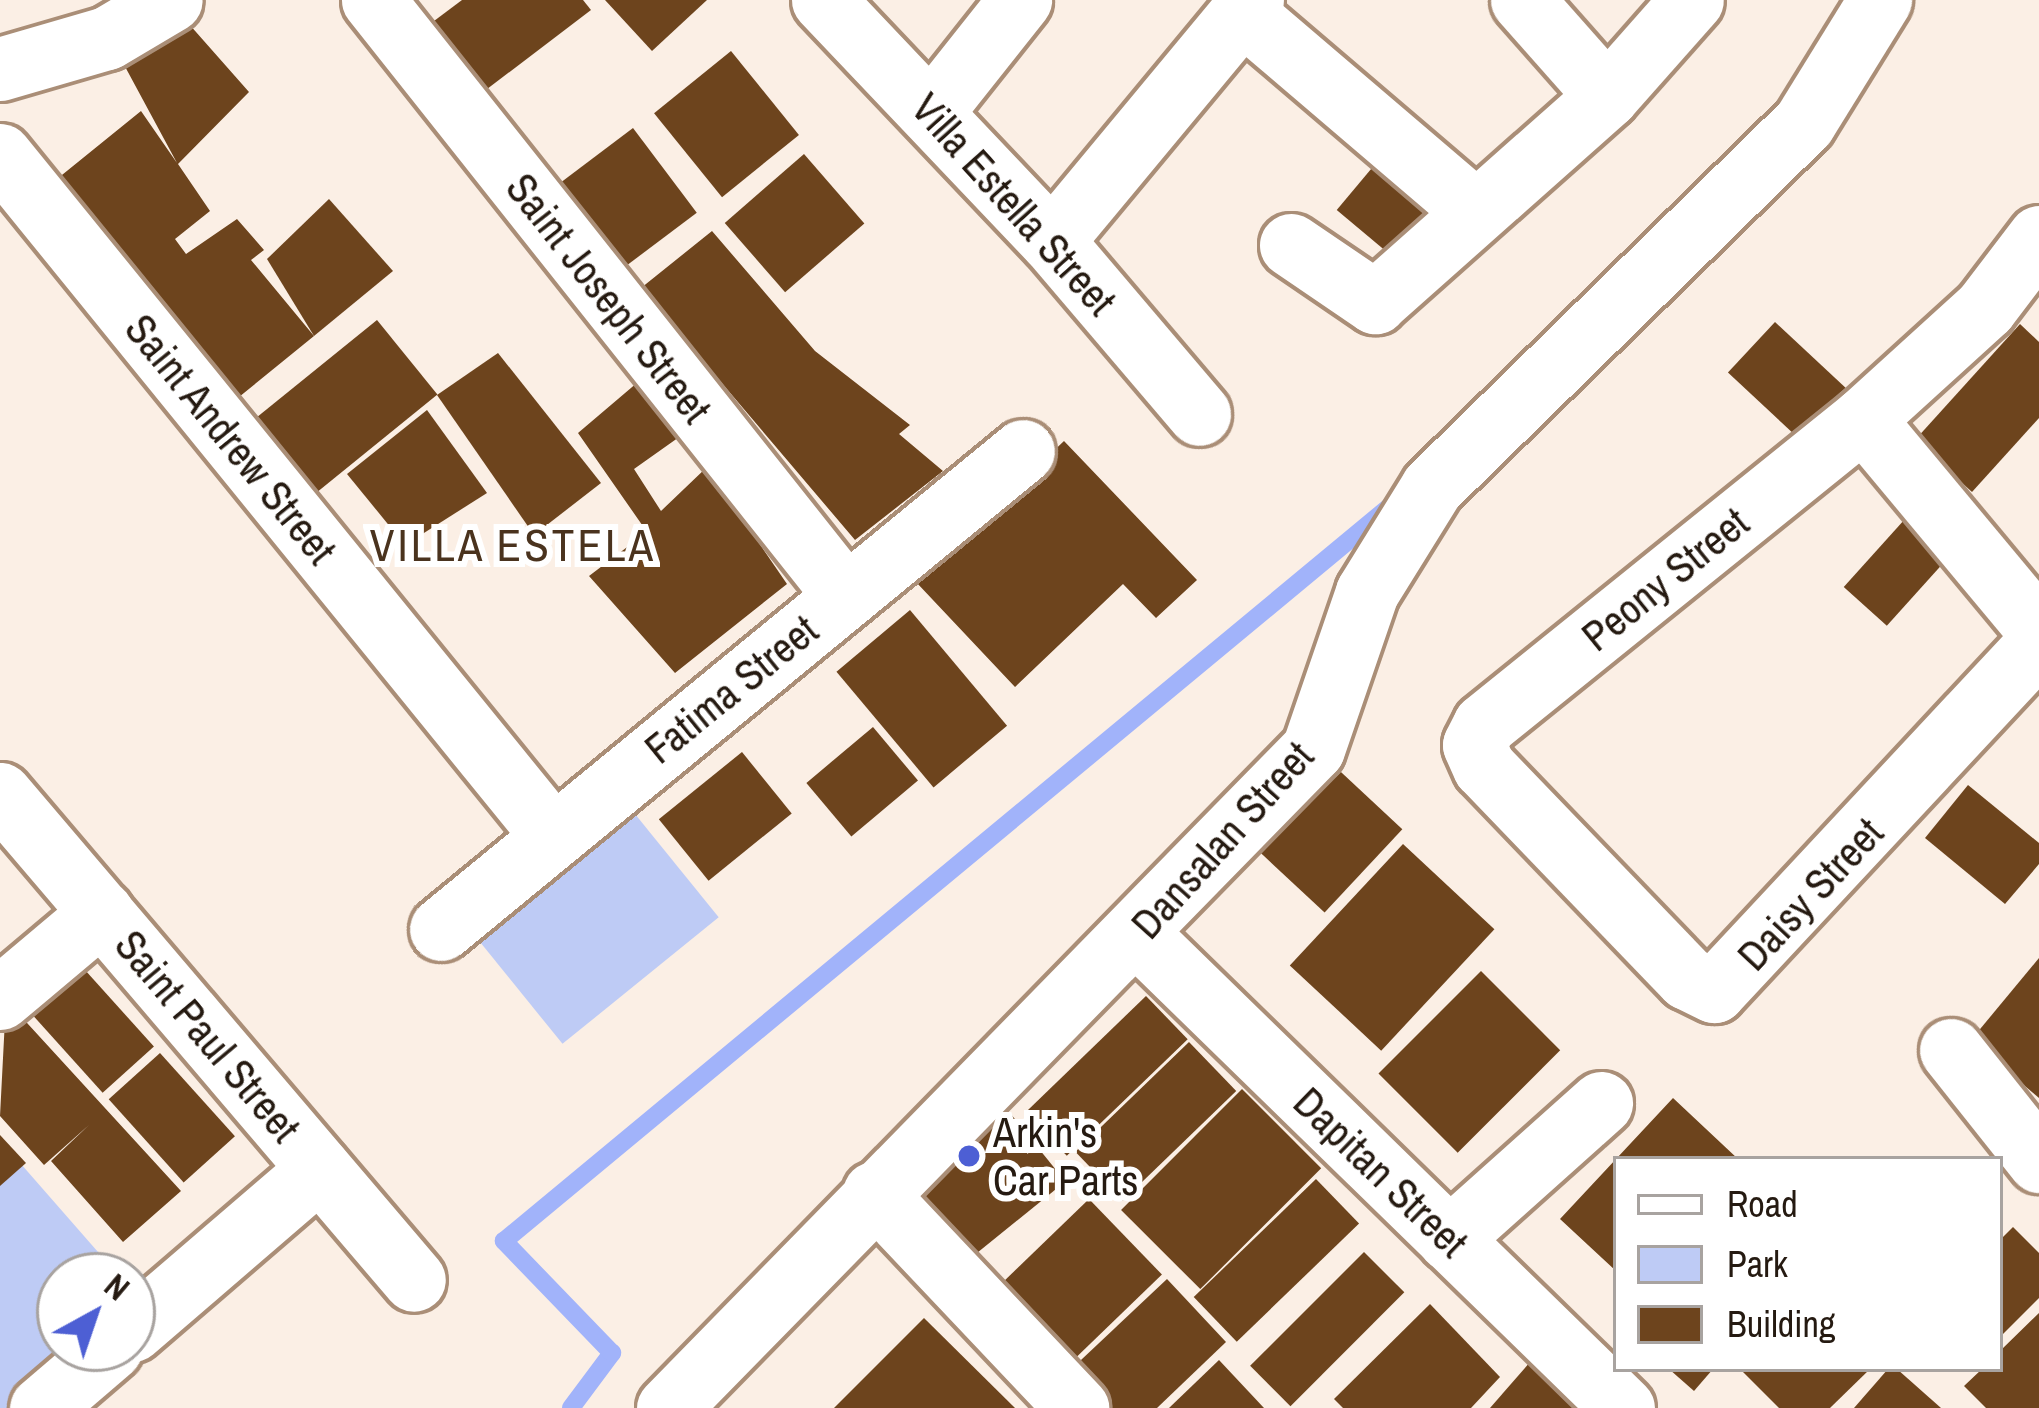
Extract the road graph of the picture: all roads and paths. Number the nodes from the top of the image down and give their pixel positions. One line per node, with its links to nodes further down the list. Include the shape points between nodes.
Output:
1 (171, 0): 9 (street, via 107,38)
2 (374, 0): 20 (street, Saint Joseph Street)
3 (823, 0): 11 (street, Villa Estella Street)
4 (1020, 0): 11 (street)
5 (1522, 0): 10 (street)
6 (1692, 0): 10 (street)
7 (1880, 0): 28 (street, Dansalan Street, via 1804,123 1432,487 1367,592 1313,748)
8 (1247, 6): 13 (street); 15 (street)
9 (0, 69)
10 (1607, 96): 13 (street)
11 (932, 110): 15 (street, Villa Estella Street)
12 (0, 155): 25 (street, Saint Andrew Street)
13 (1475, 211): 16 (street, via 1367,304)
14 (2039, 237): 18 (street, Peony Street, via 1985,308)
15 (1052, 241): 17 (street, Villa Estella Street)
16 (1291, 245)
17 (1199, 414)
18 (1863, 419): 21 (street); 23 (street, Peony Street, via 1484,725)
19 (1023, 452): 20 (street, Fatima Street)
20 (845, 595): 25 (street, Fatima Street)
21 (2039, 630)
22 (2039, 643): 23 (street, Daisy Street, via 1714,992 1672,962 1484,767)
23 (1474, 746)
24 (0, 794): 26 (street, Saint Paul Street)
25 (552, 836): 27 (street, Fatima Street)
26 (102, 912): 29 (street); 33 (street, Saint Paul Street)
27 (441, 929)
28 (1139, 936): 34 (street, Dansalan Street); 35 (street, Dapitan Street)
29 (0, 998)
30 (1951, 1049): 32 (street)
31 (1601, 1103): 35 (street)
32 (2036, 1152)
33 (320, 1169): 36 (street, Saint Paul Street); 37 (street)
34 (874, 1193): 40 (street, Dansalan Street); 41 (street)
35 (1449, 1239): 42 (street, Dapitan Street)
36 (414, 1280)
37 (156, 1309)
38 (83, 1372): 39 (street)
39 (41, 1408)
40 (668, 1408)
41 (1076, 1408)
42 (1623, 1408)

